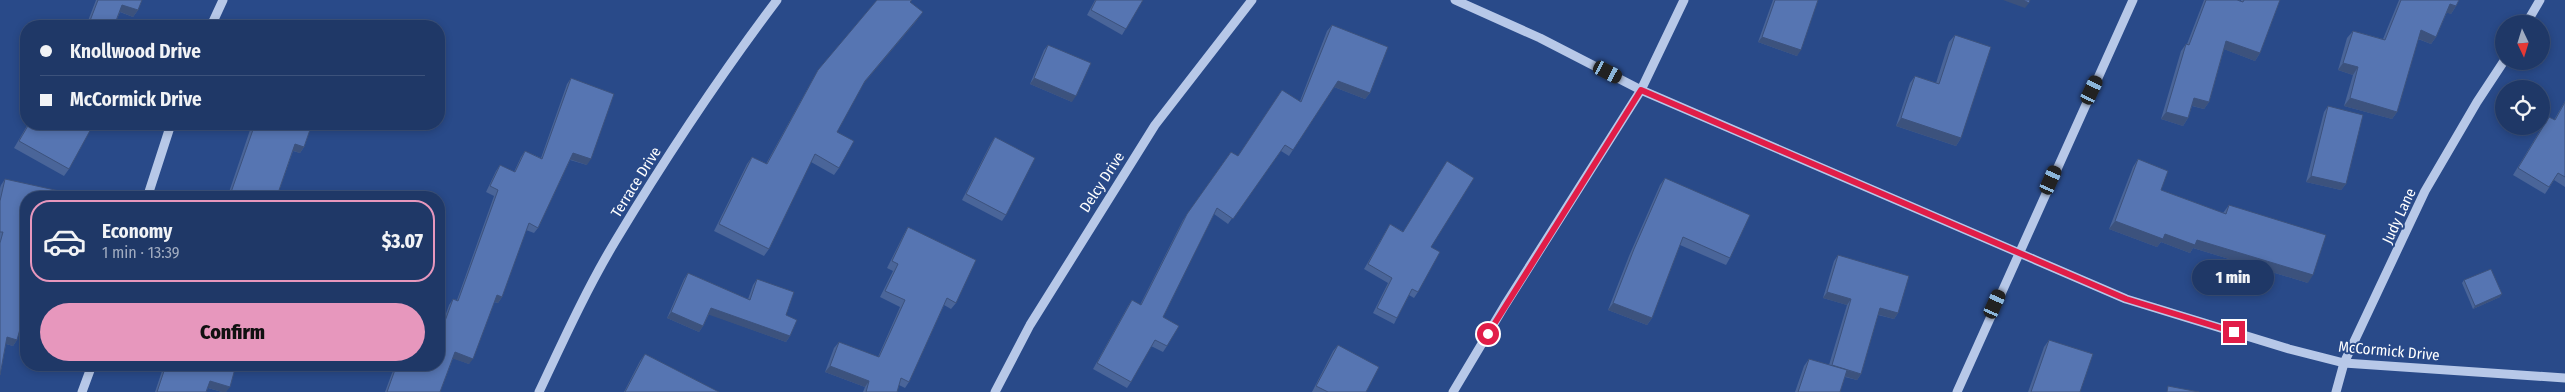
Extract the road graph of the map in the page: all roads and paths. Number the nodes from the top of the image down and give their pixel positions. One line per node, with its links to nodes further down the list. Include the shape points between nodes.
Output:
1 (223, 0): 9 (street)
2 (777, 0): 19 (street, Terrace Drive, via 696,113 615,241)
3 (1252, 0): 20 (street, Delcy Drive, via 1155,125 1035,316)
4 (1455, 0): 11 (street, McCormick Drive, via 1540,38)
5 (1684, 0): 11 (street)
6 (2133, 0): 14 (street)
7 (2540, 0): 8 (street)
8 (2531, 15)
9 (215, 20)
10 (2498, 70): 15 (street, Judy Lane, via 2425,192)
11 (1641, 90): 14 (street, McCormick Drive); 21 (street)
12 (169, 130): 13 (street)
13 (149, 191)
14 (2018, 252): 15 (street, McCormick Drive, via 2126,299); 22 (street)
15 (2344, 363): 17 (street, McCormick Drive); 23 (street, Judy Lane)
16 (90, 371): 18 (street)
17 (2565, 378)
18 (82, 392)
19 (539, 392)
20 (995, 392)
21 (1453, 392)
22 (1957, 392)
23 (2336, 392)

